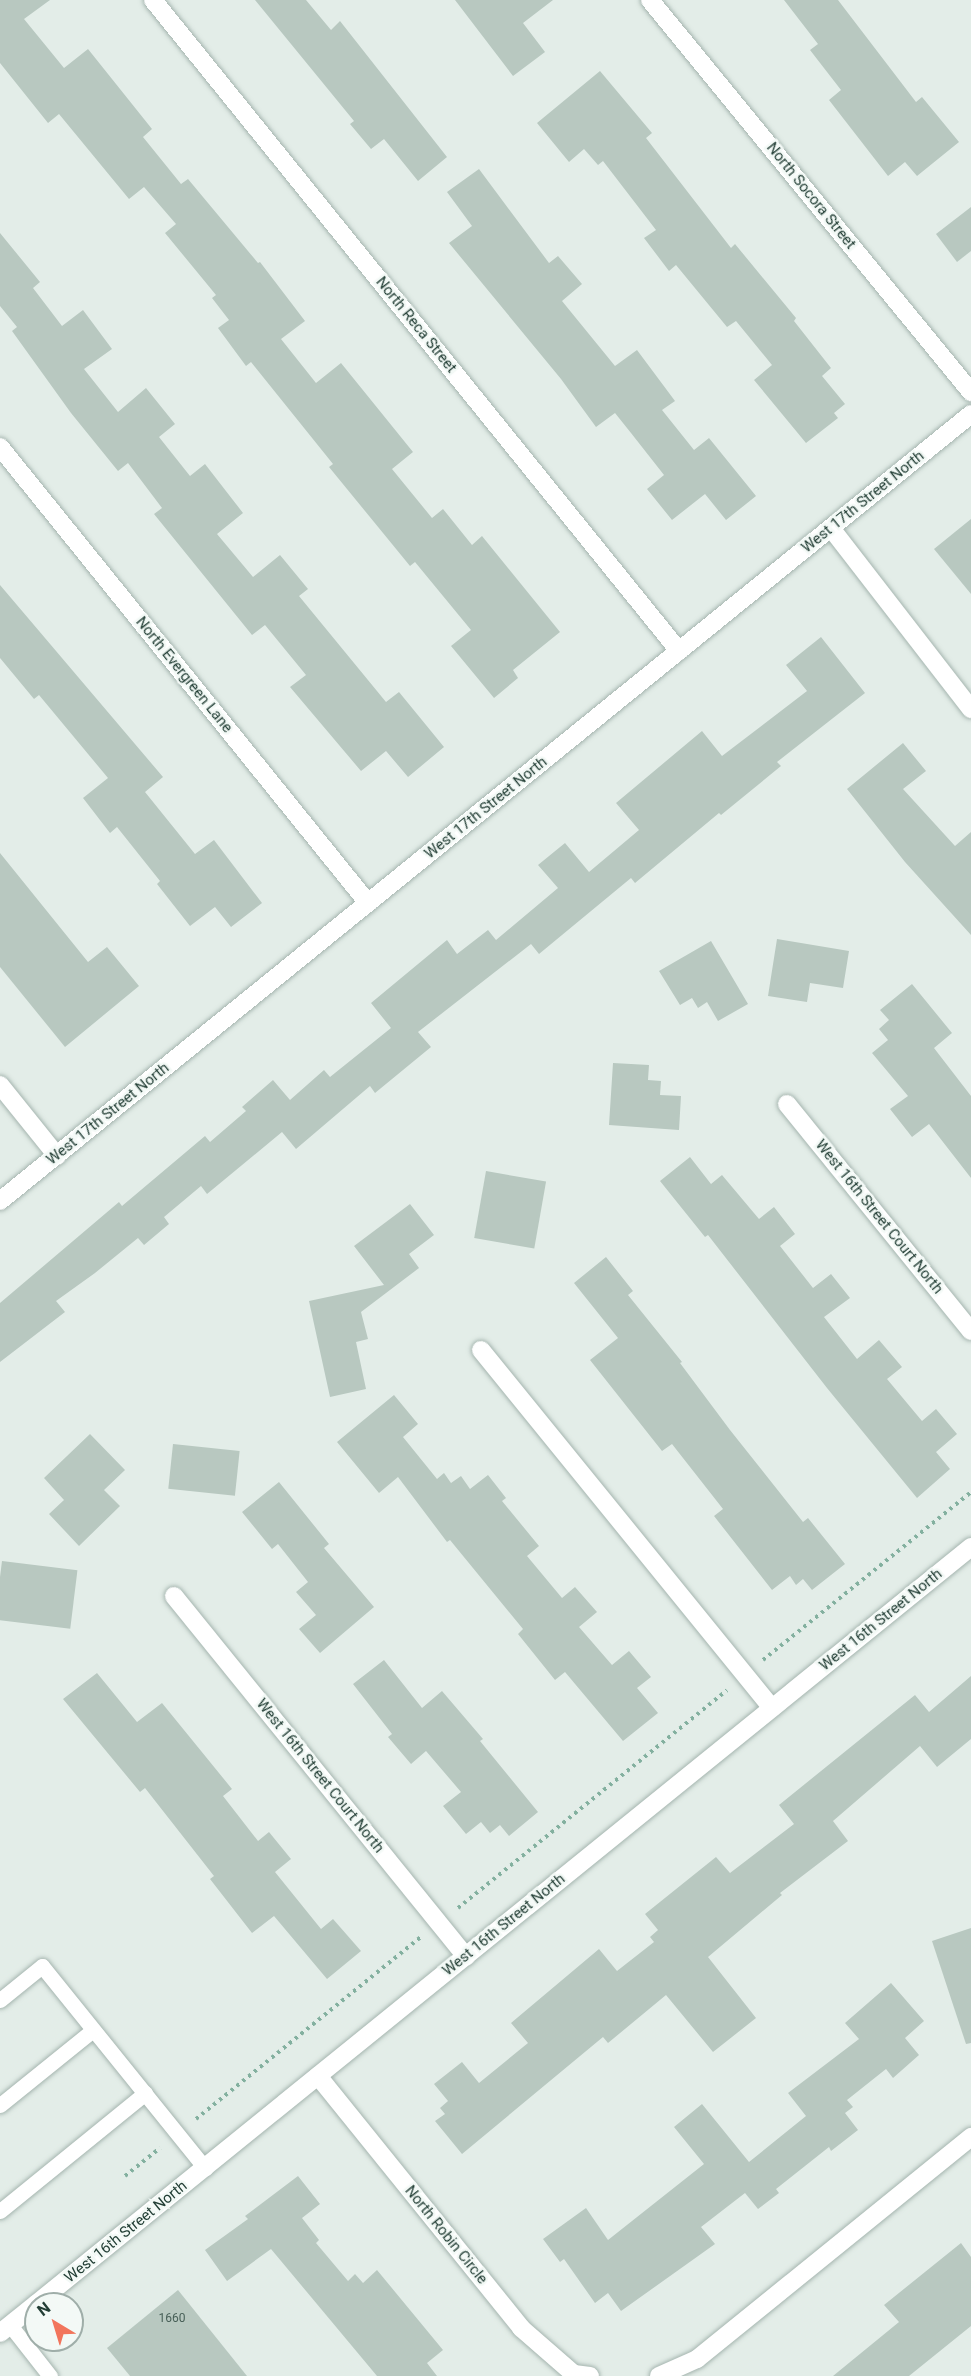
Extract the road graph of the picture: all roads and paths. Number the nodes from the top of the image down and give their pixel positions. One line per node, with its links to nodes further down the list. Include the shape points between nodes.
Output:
1 (153, 0): 7 (street, North Reca Street)
2 (650, 0): 3 (street, North Socora Street)
3 (971, 392)
4 (971, 414): 6 (street, West 17th Street North)
5 (0, 447): 9 (street, North Evergreen Lane)
6 (831, 528): 7 (street, West 17th Street North); 8 (street)
7 (679, 651): 9 (street, West 17th Street North)
8 (971, 708)
9 (368, 903): 12 (street, West 17th Street North)
10 (0, 1085): 12 (street)
11 (787, 1104): 14 (street, West 16th Street Court North)
12 (57, 1155): 13 (street, West 17th Street North)
13 (0, 1201)
14 (971, 1330)
15 (481, 1350): 19 (street)
16 (971, 1492): 19 (path)
17 (971, 1547): 20 (street, West 16th Street North)
18 (174, 1596): 21 (street, West 16th Street Court North)
19 (745, 1674): 20 (street); 21 (path)
20 (772, 1708): 22 (street, West 16th Street North)
21 (440, 1923): 22 (street, West 16th Street Court North); 28 (path)
22 (466, 1956): 25 (street, West 16th Street North)
23 (0, 2000): 24 (lane, via 42,1966)
24 (93, 2030): 26 (lane); 27 (lane)
25 (318, 2076): 30 (street, West 16th Street North); 37 (street, North Robin Circle, via 521,2328 574,2374)
26 (145, 2093): 28 (lane); 32 (lane)
27 (0, 2105)
28 (178, 2134): 30 (lane); 31 (path)
29 (971, 2137): 38 (street, via 697,2359)
30 (205, 2168): 33 (street, West 16th Street North)
31 (125, 2176)
32 (0, 2211)
33 (51, 2292)
34 (24, 2314): 35 (street, West 16th Street North)
35 (5, 2329): 36 (lane)
36 (50, 2376)
37 (590, 2376)
38 (659, 2376)

